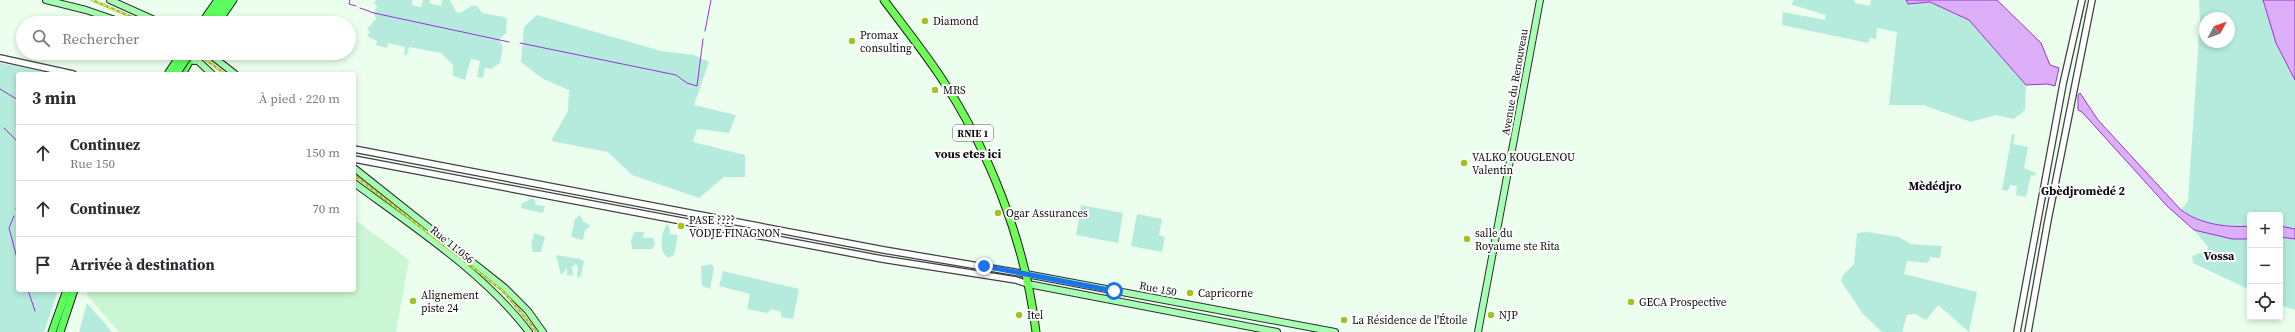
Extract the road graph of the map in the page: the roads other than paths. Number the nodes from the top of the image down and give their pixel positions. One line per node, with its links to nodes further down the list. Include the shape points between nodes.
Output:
1 (46, 0): 11 (main road)
2 (110, 0): 12 (main road)
3 (212, 0): 13 (main road)
4 (218, 0): 14 (main road)
5 (226, 0): 15 (main road)
6 (233, 0): 16 (main road)
7 (884, 0): 34 (highway, RNIE 1, via 938,72 972,132 1002,198)
8 (1540, 0): 45 (main road, Avenue du Renouveau)
9 (2082, 0): 46 (street, via 2063,84)
10 (2092, 0): 47 (street)
11 (104, 16)
12 (145, 16)
13 (202, 16)
14 (207, 16)
15 (215, 16)
16 (222, 16)
17 (0, 58): 23 (street)
18 (175, 60): 24 (main road)
19 (176, 60): 25 (main road, bridge)
20 (185, 60): 26 (main road, bridge)
21 (217, 60): 29 (main road)
22 (193, 61): 27 (main road); 28 (main road)
23 (64, 72)
24 (166, 72)
25 (169, 72)
26 (177, 72)
27 (184, 72)
28 (209, 72)
29 (232, 72)
30 (356, 149): 34 (street, via 884,250)
31 (356, 159): 35 (street)
32 (356, 170): 41 (main road, via 505,288 528,311)
33 (356, 184): 40 (main road, Rue 11.056, via 496,293)
34 (1026, 274): 35 (highway, RNIE 1); 44 (main road, Rue 150)
35 (1028, 284): 42 (highway, RNIE 1); 43 (main road, Rue 150)
36 (66, 292): 38 (main road)
37 (73, 292): 39 (main road)
38 (52, 332)
39 (60, 332)
40 (529, 332)
41 (543, 332)
42 (1036, 332)
43 (1277, 332)
44 (1335, 332)
45 (1478, 332)
46 (2017, 332)
47 (2028, 332)

